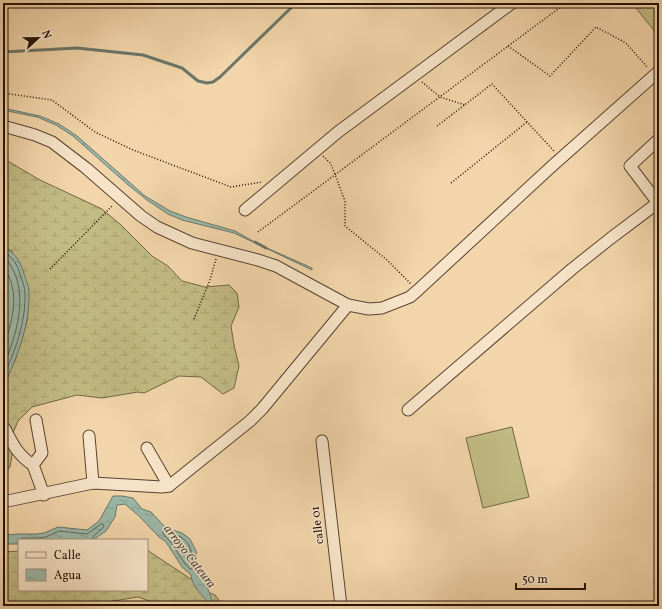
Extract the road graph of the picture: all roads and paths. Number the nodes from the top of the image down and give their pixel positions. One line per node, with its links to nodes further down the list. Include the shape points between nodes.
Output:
1 (512, 3): 5 (street)
2 (566, 3): 3 (path)
3 (508, 46): 4 (path, via 550,76 596,27 626,43); 7 (path)
4 (657, 73): 14 (street)
5 (415, 75): 7 (path); 13 (street)
6 (3, 94): 16 (path, via 52,100 95,132 133,150 231,187)
7 (440, 97): 8 (path); 15 (path)
8 (465, 105): 9 (path, via 492,84); 11 (path)
9 (526, 122): 14 (path); 17 (path)
10 (3, 126): 18 (street, via 52,142)
11 (437, 126)
12 (659, 139): 19 (street, via 630,166)
13 (317, 150): 15 (path); 16 (street)
14 (560, 158): 24 (street)
15 (335, 174): 21 (path); 24 (path, via 345,201 345,226 387,260)
16 (282, 179): 20 (street)
17 (451, 183)
18 (120, 198): 22 (street, via 157,227 192,243); 23 (path)
19 (659, 203): 27 (street, via 572,269)
20 (245, 210)
21 (258, 232)
22 (219, 250): 25 (street, via 276,266); 26 (path)
23 (50, 269)
24 (418, 290): 25 (street, via 382,308 370,309)
25 (348, 305): 35 (street, via 262,409)
26 (194, 319)
27 (408, 410)
28 (36, 420): 33 (street, via 42,453)
29 (5, 429): 33 (street, via 17,452)
30 (89, 436): 34 (street)
31 (322, 441): 38 (street, calle 01)
32 (146, 448): 35 (street)
33 (34, 465): 36 (street)
34 (93, 483): 35 (street); 36 (street)
35 (169, 486)
36 (44, 495): 37 (street)
37 (3, 502)
38 (341, 606)

